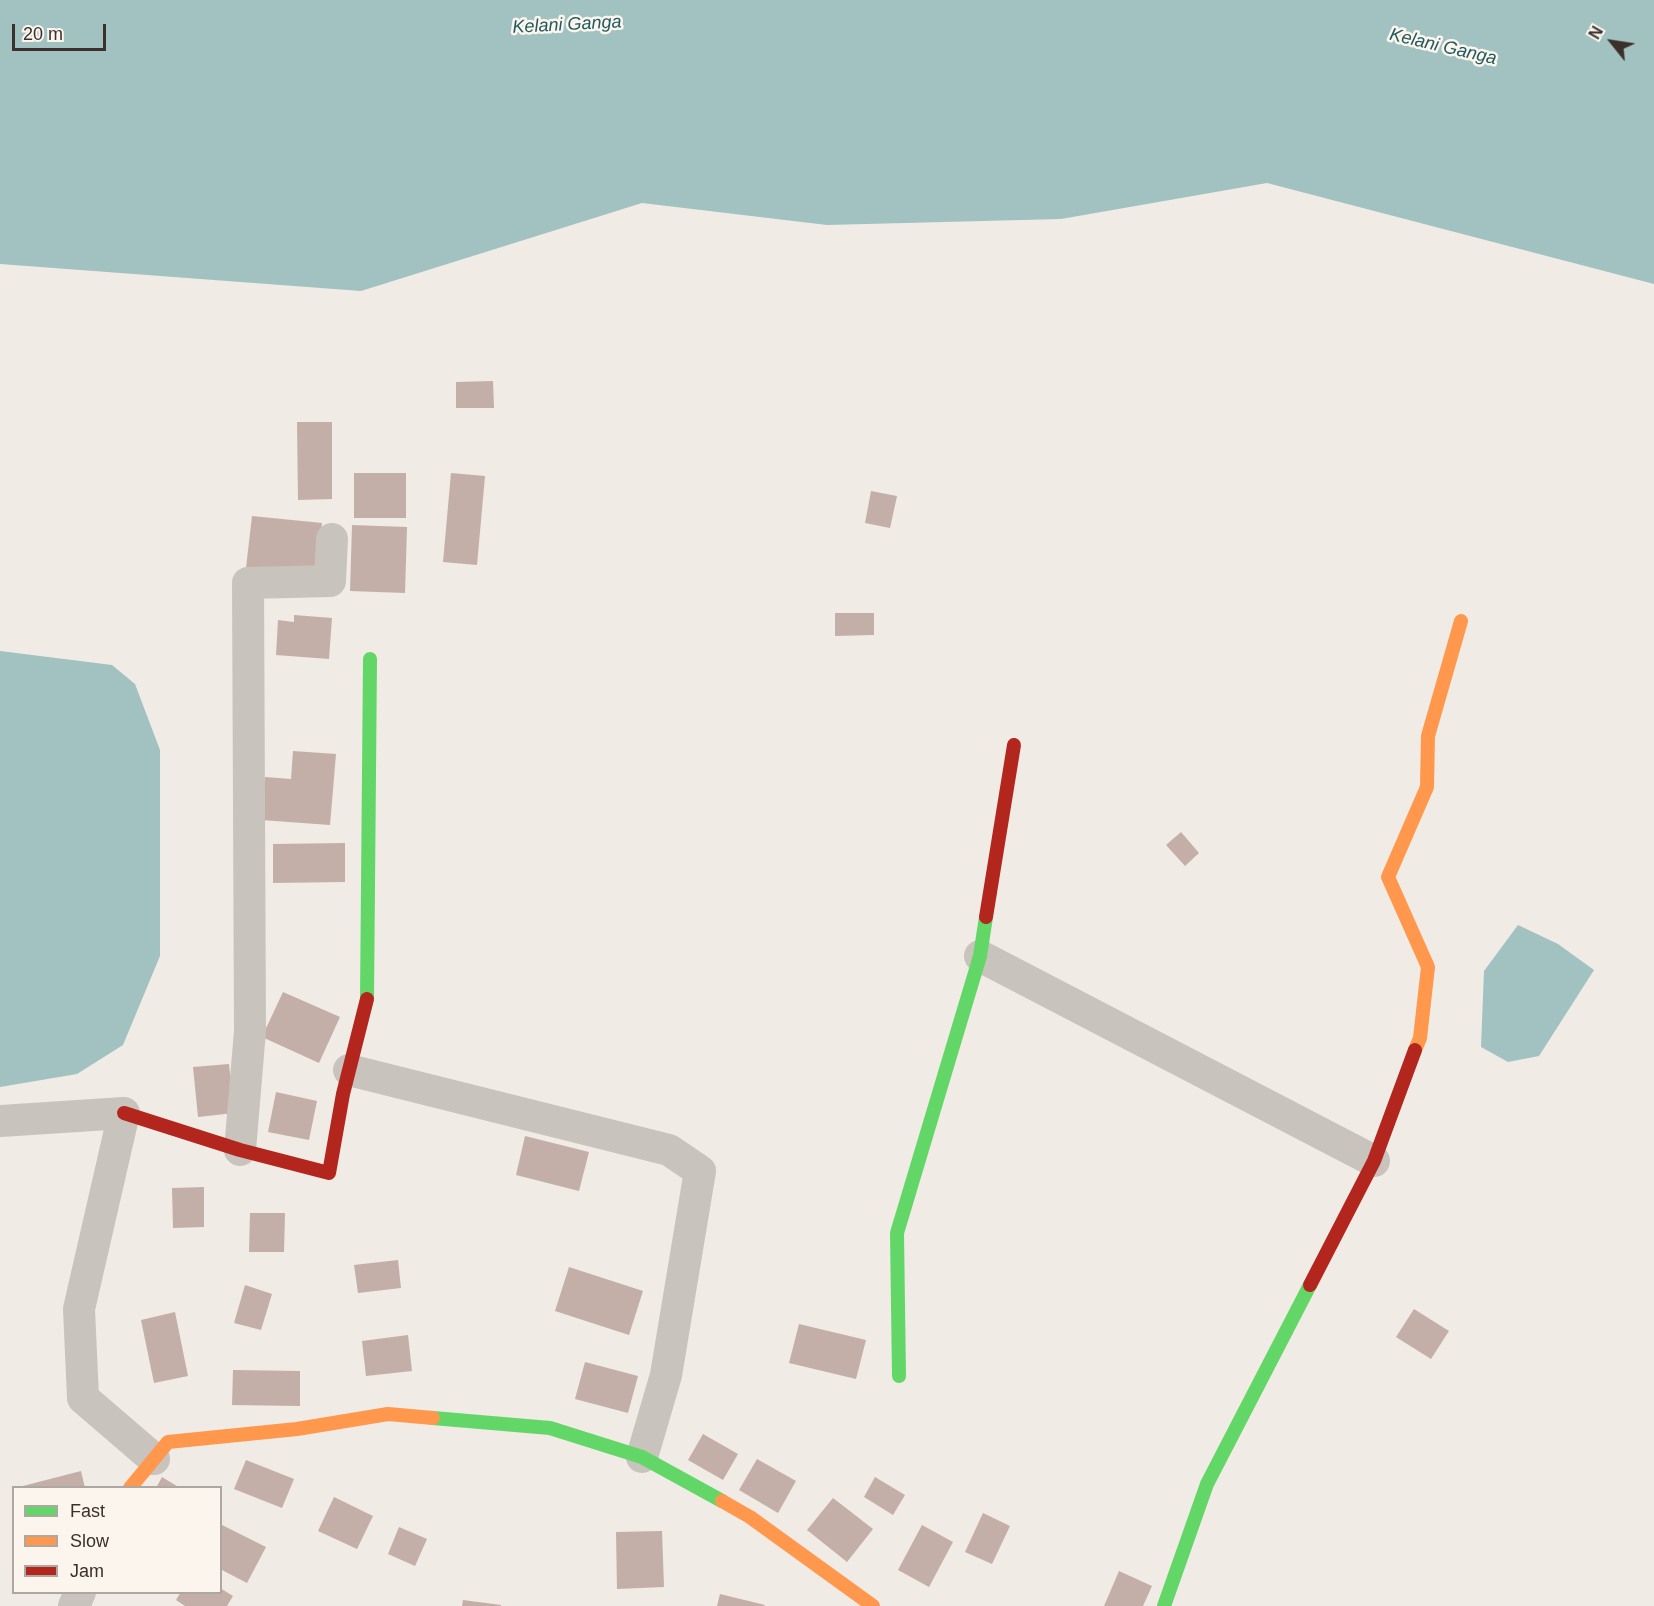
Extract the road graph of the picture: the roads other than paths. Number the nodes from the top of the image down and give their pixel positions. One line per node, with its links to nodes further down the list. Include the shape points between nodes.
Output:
1 (332, 539): 9 (street, via 330,581 248,583 250,1031)
2 (1461, 621): 10 (street, via 1428,736 1427,787 1388,877 1428,967 1419,1038)
3 (370, 659): 6 (street, via 367,1000)
4 (1014, 745): 5 (street)
5 (980, 956): 10 (street); 11 (street, via 897,1233)
6 (350, 1070): 9 (street, via 329,1173); 12 (street, via 669,1150 700,1170 666,1375)
7 (124, 1113): 8 (street); 9 (street); 13 (street, via 80,1310 83,1398)
8 (0, 1121)
9 (240, 1150)
10 (1374, 1161): 16 (street, via 1207,1484)
11 (899, 1376)
12 (642, 1457): 13 (street, via 550,1428 388,1414 297,1429 168,1442); 15 (street, via 750,1516)
13 (154, 1459): 14 (street)
14 (132, 1486)
15 (873, 1606)
16 (1164, 1606)

